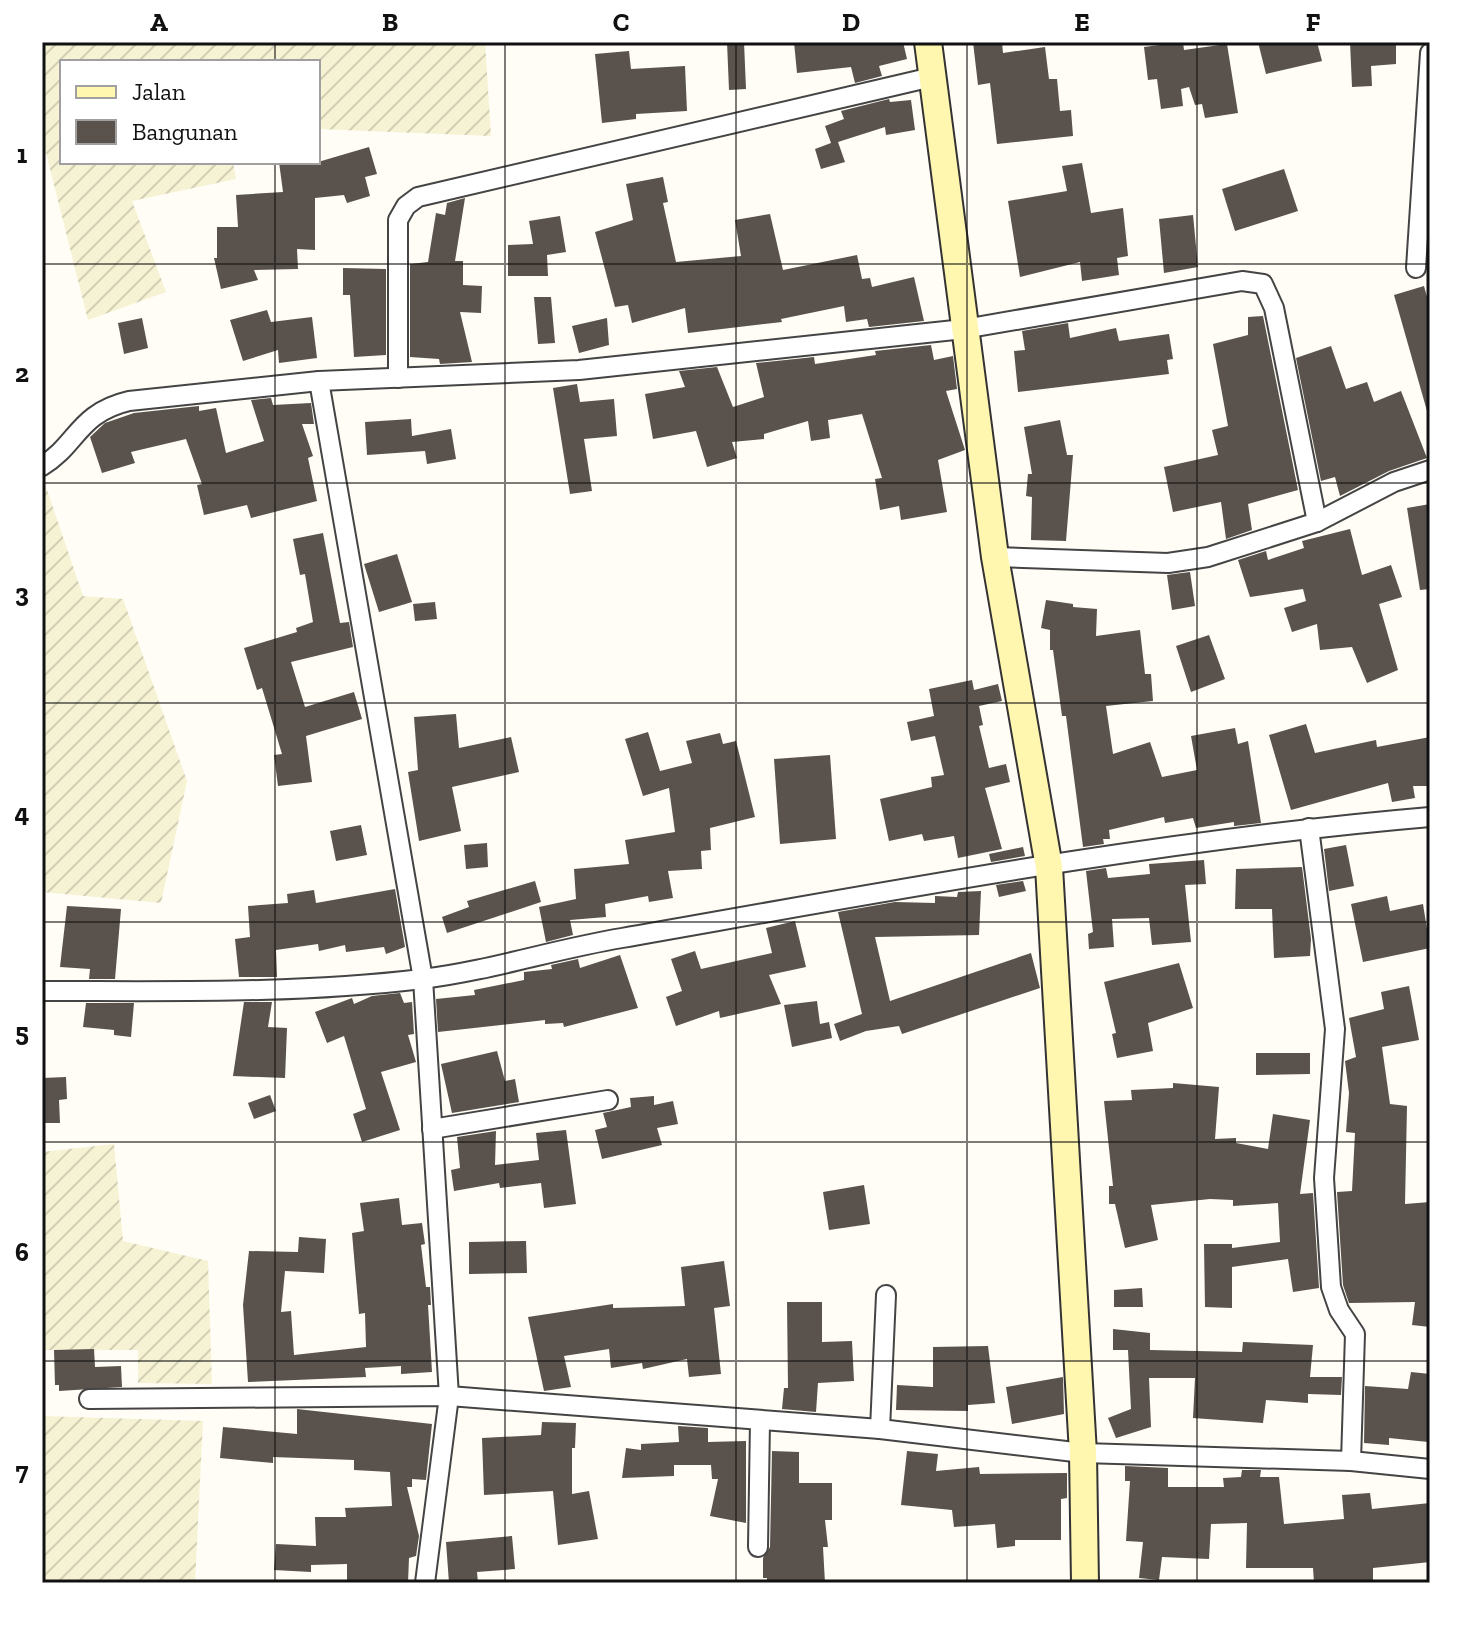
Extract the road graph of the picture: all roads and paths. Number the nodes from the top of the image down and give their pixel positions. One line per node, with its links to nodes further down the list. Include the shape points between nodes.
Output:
1 (928, 42): 3 (street)
2 (1430, 53): 4 (street)
3 (932, 77): 5 (street); 6 (street, via 418,197 398,220)
4 (1416, 268)
5 (964, 329): 6 (street, via 579,370); 10 (street, via 1242,281 1263,284 1274,308); 11 (street)
6 (398, 378): 7 (street)
7 (319, 381): 8 (street, via 112,405 90,418); 15 (street)
8 (42, 466)
9 (1430, 470): 10 (street, via 1394,482)
10 (1317, 522): 11 (street, via 1208,557 1168,563)
11 (995, 557): 14 (street)
12 (1430, 817): 13 (street)
13 (1309, 828): 14 (street); 25 (street, via 1335,1029 1324,1178 1331,1287 1355,1334)
14 (1049, 867): 15 (street, via 617,939); 24 (street)
15 (423, 979): 16 (street, via 221,991); 18 (street)
16 (42, 991)
17 (608, 1100): 18 (street)
18 (432, 1129): 20 (street)
19 (886, 1295): 23 (street)
20 (449, 1396): 21 (street); 22 (street); 28 (street)
21 (89, 1399)
22 (760, 1421): 23 (street); 27 (street)
23 (880, 1429): 24 (street)
24 (1083, 1453): 25 (street); 29 (street)
25 (1351, 1461): 26 (street)
26 (1430, 1469)
27 (758, 1547)
28 (425, 1583)
29 (1085, 1583)

